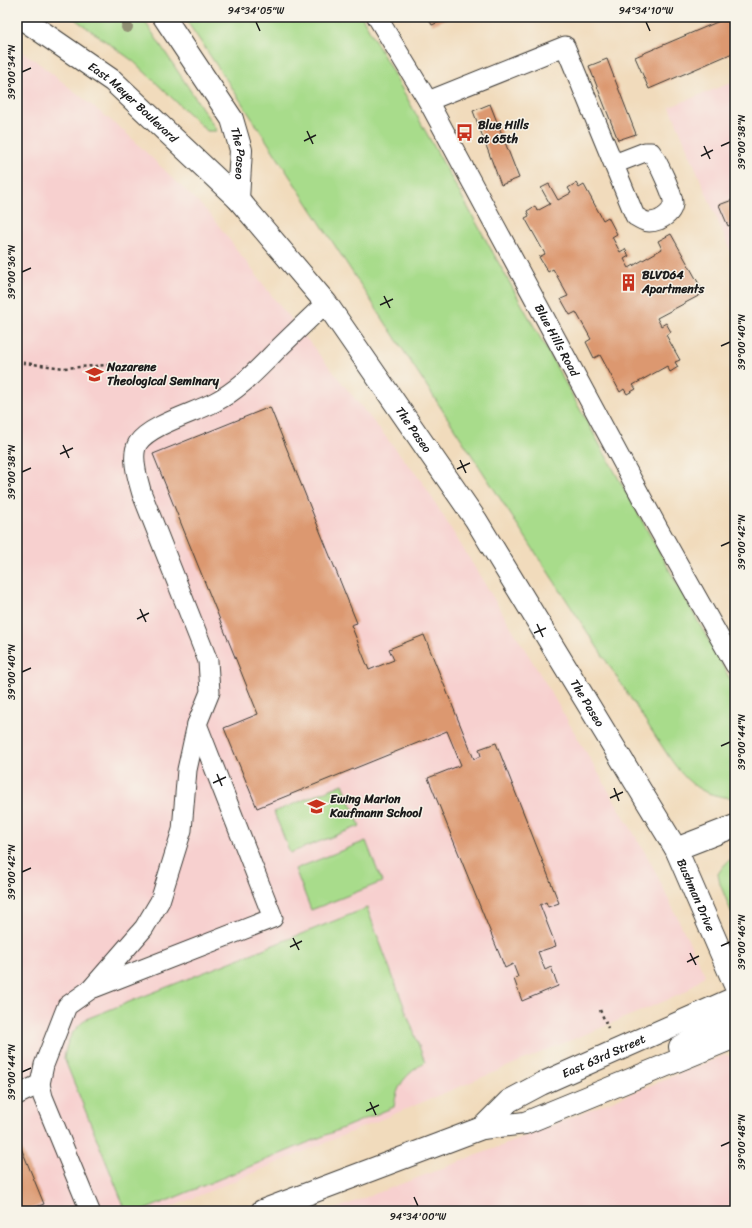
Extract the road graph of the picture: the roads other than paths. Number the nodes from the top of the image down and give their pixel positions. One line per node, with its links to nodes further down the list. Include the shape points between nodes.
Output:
1 (20, 17): 6 (main road, East Meyer Boulevard, via 113,81)
2 (164, 17): 6 (main road, The Paseo, via 232,119 241,150)
3 (377, 17): 4 (street, Blue Hills Road)
4 (428, 101): 5 (street, via 565,46); 8 (street, Blue Hills Road, via 654,521)
5 (614, 164)
6 (238, 199): 7 (main road, The Paseo)
7 (326, 303): 9 (street, via 246,381 216,402 157,428 144,436 137,445 134,459 142,494 208,661 210,692); 11 (main road, The Paseo, via 476,520)
8 (735, 665)
9 (197, 724): 13 (street, via 187,770 182,830 160,902 144,928); 13 (street, via 273,918)
10 (735, 826): 11 (main road)
11 (676, 849): 12 (main road, Bushman Drive)
12 (735, 985)
13 (91, 989): 18 (street, via 67,1006 44,1064)
14 (735, 998): 20 (main road, East 63rd Street, via 541,1084 509,1101)
15 (735, 1015): 17 (main road, via 668,1053)
16 (735, 1037): 17 (main road, East 63rd Street)
17 (629, 1080): 20 (main road, East 63rd Street, via 525,1123)
18 (40, 1084): 19 (street); 21 (street)
19 (17, 1095)
20 (482, 1128): 22 (main road, East 63rd Street)
21 (90, 1211)
22 (262, 1211)

